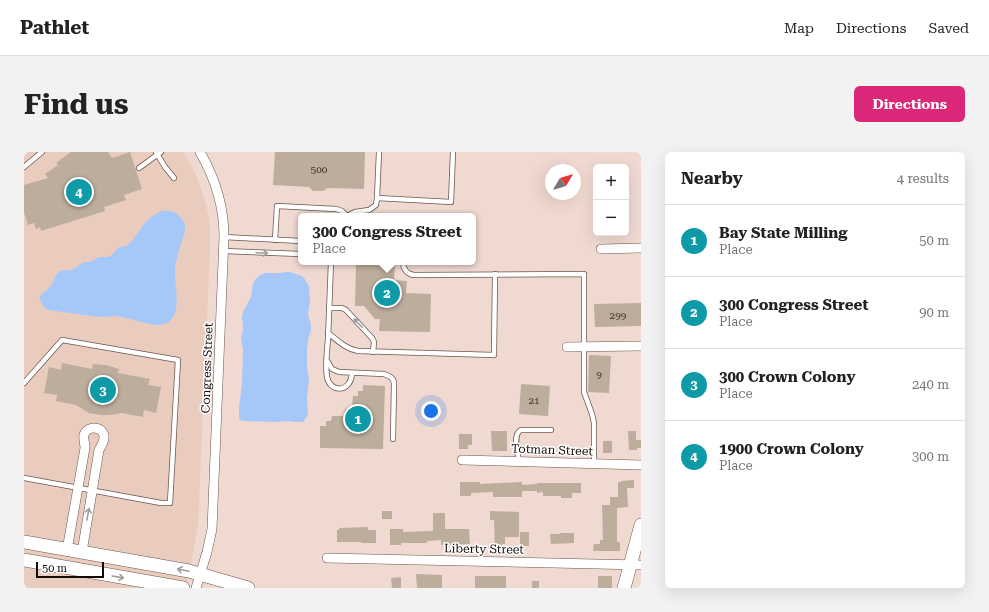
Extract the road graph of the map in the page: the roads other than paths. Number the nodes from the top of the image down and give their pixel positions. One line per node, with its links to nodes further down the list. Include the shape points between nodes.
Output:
1 (42, 152): 6 (lane)
2 (200, 152): 12 (street, Congress Street, via 219,199)
3 (379, 152): 9 (lane)
4 (453, 152): 9 (lane, via 451,202)
5 (158, 153): 7 (lane); 8 (lane)
6 (24, 167)
7 (139, 168)
8 (174, 178)
9 (377, 198): 11 (lane, via 376,205 371,209)
10 (344, 213): 13 (lane, via 336,209 277,206)
11 (353, 213)
12 (224, 237): 13 (lane); 17 (street, Congress Street)
13 (276, 240): 14 (lane)
14 (298, 241)
15 (641, 248): 16 (street)
16 (601, 249)
17 (224, 251): 18 (lane, one-way to 18); 49 (street, Congress Street, via 212,529)
18 (298, 254)
19 (331, 265): 22 (lane)
20 (404, 265): 21 (lane, via 412,275)
21 (495, 274): 24 (lane, via 584,274); 27 (lane, via 494,355)
22 (329, 308): 23 (lane); 27 (lane, one-way to 22, via 372,338 347,311 342,308)
23 (328, 333): 27 (lane, via 351,349); 28 (lane)
24 (585, 346): 25 (street); 26 (street); 37 (lane, via 584,392 594,423)
25 (641, 346)
26 (566, 347)
27 (373, 352)
28 (327, 358): 29 (lane, via 334,371); 29 (lane, via 327,378 332,386 346,387 351,381)
29 (352, 374): 32 (lane, via 384,374 392,379)
30 (24, 383): 41 (lane, via 62,340 178,360 170,503)
31 (551, 430): 36 (lane, via 519,431 516,446)
32 (393, 439)
33 (84, 440): 34 (street, via 92,448); 34 (street, via 87,430 96,428 104,435); 40 (street)
34 (103, 443): 41 (street, via 99,450)
35 (462, 460): 36 (street, Totman Street)
36 (519, 461): 37 (street, Totman Street)
37 (594, 464): 38 (street, Totman Street)
38 (641, 465)
39 (24, 478): 40 (lane)
40 (78, 488): 41 (lane); 44 (street)
41 (92, 490): 45 (street, one-way to 41)
42 (641, 525): 48 (street)
43 (24, 542): 44 (street)
44 (67, 550): 45 (street)
45 (82, 552): 49 (street, one-way to 45)
46 (327, 558): 48 (street, Liberty Street)
47 (24, 560): 50 (street, one-way to 50)
48 (636, 565): 53 (street)
49 (201, 574): 51 (street, Congress Street); 52 (street)
50 (183, 588)
51 (196, 588)
52 (248, 588)
53 (624, 588)

